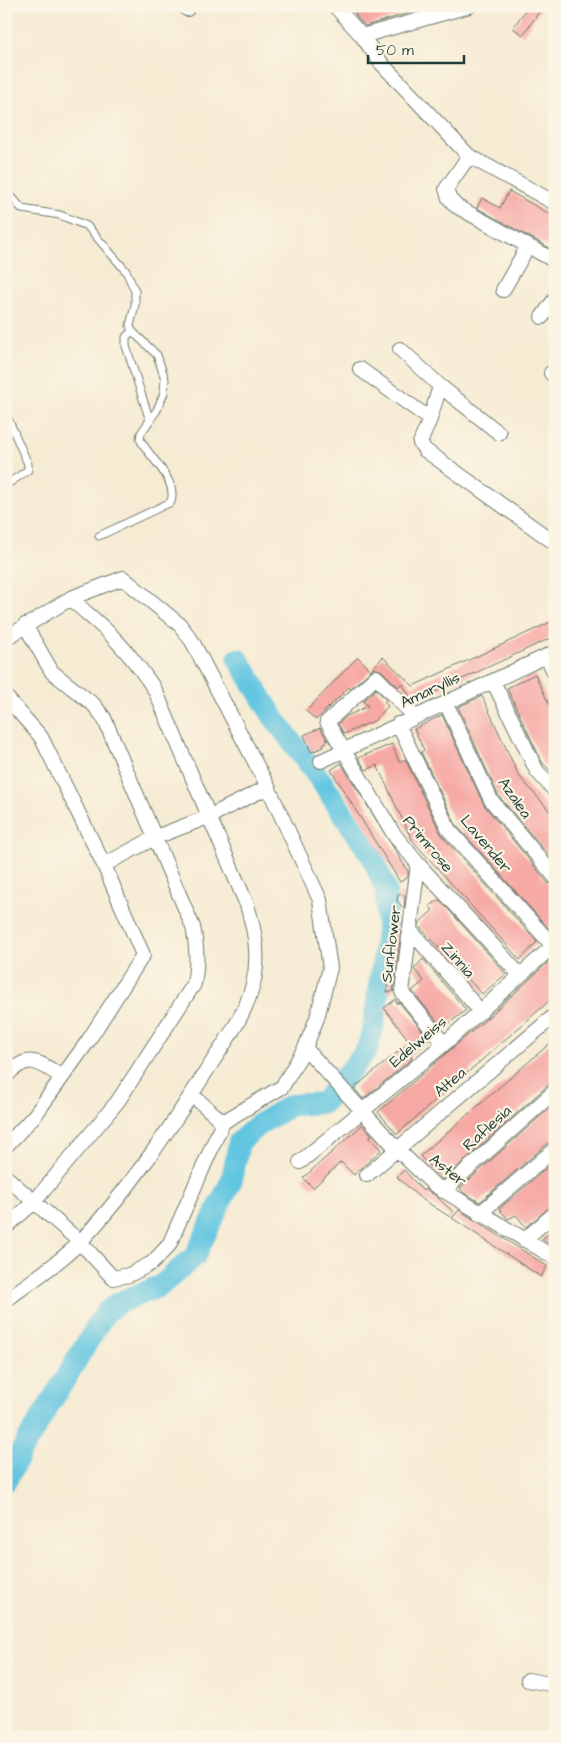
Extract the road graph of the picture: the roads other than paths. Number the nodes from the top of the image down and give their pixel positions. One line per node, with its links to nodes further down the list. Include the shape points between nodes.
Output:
1 (335, 6): 3 (street)
2 (469, 6): 3 (street)
3 (362, 36): 4 (street, via 382,64)
4 (469, 156): 6 (street); 7 (street, via 446,189 449,198 456,206)
5 (6, 190): 12 (lane, via 22,209 60,215 87,226 126,271 136,291)
6 (555, 203)
7 (528, 246): 8 (street); 9 (street)
8 (555, 261)
9 (503, 290)
10 (555, 299): 11 (street)
11 (542, 317)
12 (132, 331): 18 (lane, via 126,337 126,346); 18 (lane, via 157,355 165,379 164,393)
13 (400, 349): 15 (street)
14 (360, 370): 17 (street)
15 (440, 386): 17 (street); 19 (street)
16 (6, 414): 20 (lane, via 28,464 28,470)
17 (430, 419): 22 (street, via 420,444 425,450)
18 (150, 421): 21 (lane, via 140,440 165,477 172,497 170,502)
19 (499, 433)
20 (6, 485)
21 (100, 536)
22 (555, 543)
23 (71, 598): 24 (street); 35 (street, via 124,578 180,625); 37 (street, via 135,663 155,690)
24 (25, 625): 25 (street); 38 (street, via 52,672 94,705 104,718)
25 (6, 638)
26 (551, 655): 27 (street); 28 (street, Amaryllis)
27 (555, 674)
28 (493, 681): 30 (street, Amaryllis); 36 (street, via 537,771)
29 (6, 697): 40 (street, via 41,737)
30 (446, 703): 31 (street, Amaryllis); 41 (street, Azalea, via 491,800)
31 (415, 717): 32 (street, Amaryllis); 33 (street, Primrose, via 376,677 327,722)
32 (398, 724): 33 (street, Amaryllis); 43 (street, Lavender, via 449,830)
33 (343, 750): 34 (street, Amaryllis); 39 (street, Primrose, via 393,833)
34 (321, 761)
35 (268, 787): 37 (street); 48 (street, via 320,900 330,968 317,1018)
36 (555, 791)
37 (208, 817): 38 (street); 52 (street, via 248,905 255,930 257,956 254,983 240,1018)
38 (156, 837): 40 (street); 62 (street, via 193,927 197,945 194,984 118,1101)
39 (418, 864): 42 (street, Sunflower); 44 (street, Primrose)
40 (104, 865): 50 (street, via 142,955)
41 (555, 877)
42 (410, 930): 45 (street, Zinnia); 47 (street, Sunflower, via 402,992)
43 (554, 945): 44 (street, Edelweiss)
44 (520, 975): 45 (street, Edelweiss)
45 (480, 1012): 47 (street, Edelweiss)
46 (555, 1015): 56 (street, Altea)
47 (444, 1044): 53 (street, Edelweiss)
48 (305, 1048): 53 (street, Aster); 54 (street, via 282,1087)
49 (6, 1076): 50 (street, via 26,1062 38,1061)
50 (62, 1077): 55 (street)
51 (555, 1091): 61 (street, Raflesia)
52 (192, 1095): 54 (street); 67 (street, via 130,1182)
53 (363, 1112): 56 (street, Aster); 58 (street, Edelweiss)
54 (223, 1122): 67 (street, via 169,1244 152,1263 129,1275 113,1278)
55 (6, 1146)
56 (397, 1149): 59 (street, Altea); 61 (street, Aster)
57 (555, 1149): 64 (street)
58 (300, 1162)
59 (368, 1175)
60 (6, 1177): 62 (street)
61 (442, 1191): 64 (street, Aster)
62 (34, 1202): 65 (street); 67 (street)
63 (555, 1213): 66 (street)
64 (479, 1214): 66 (street, Aster)
65 (6, 1228)
66 (524, 1240): 68 (street, Aster)
67 (80, 1242): 69 (street)
68 (555, 1258)
69 (6, 1300)
70 (528, 1680): 71 (street)
71 (555, 1685)

